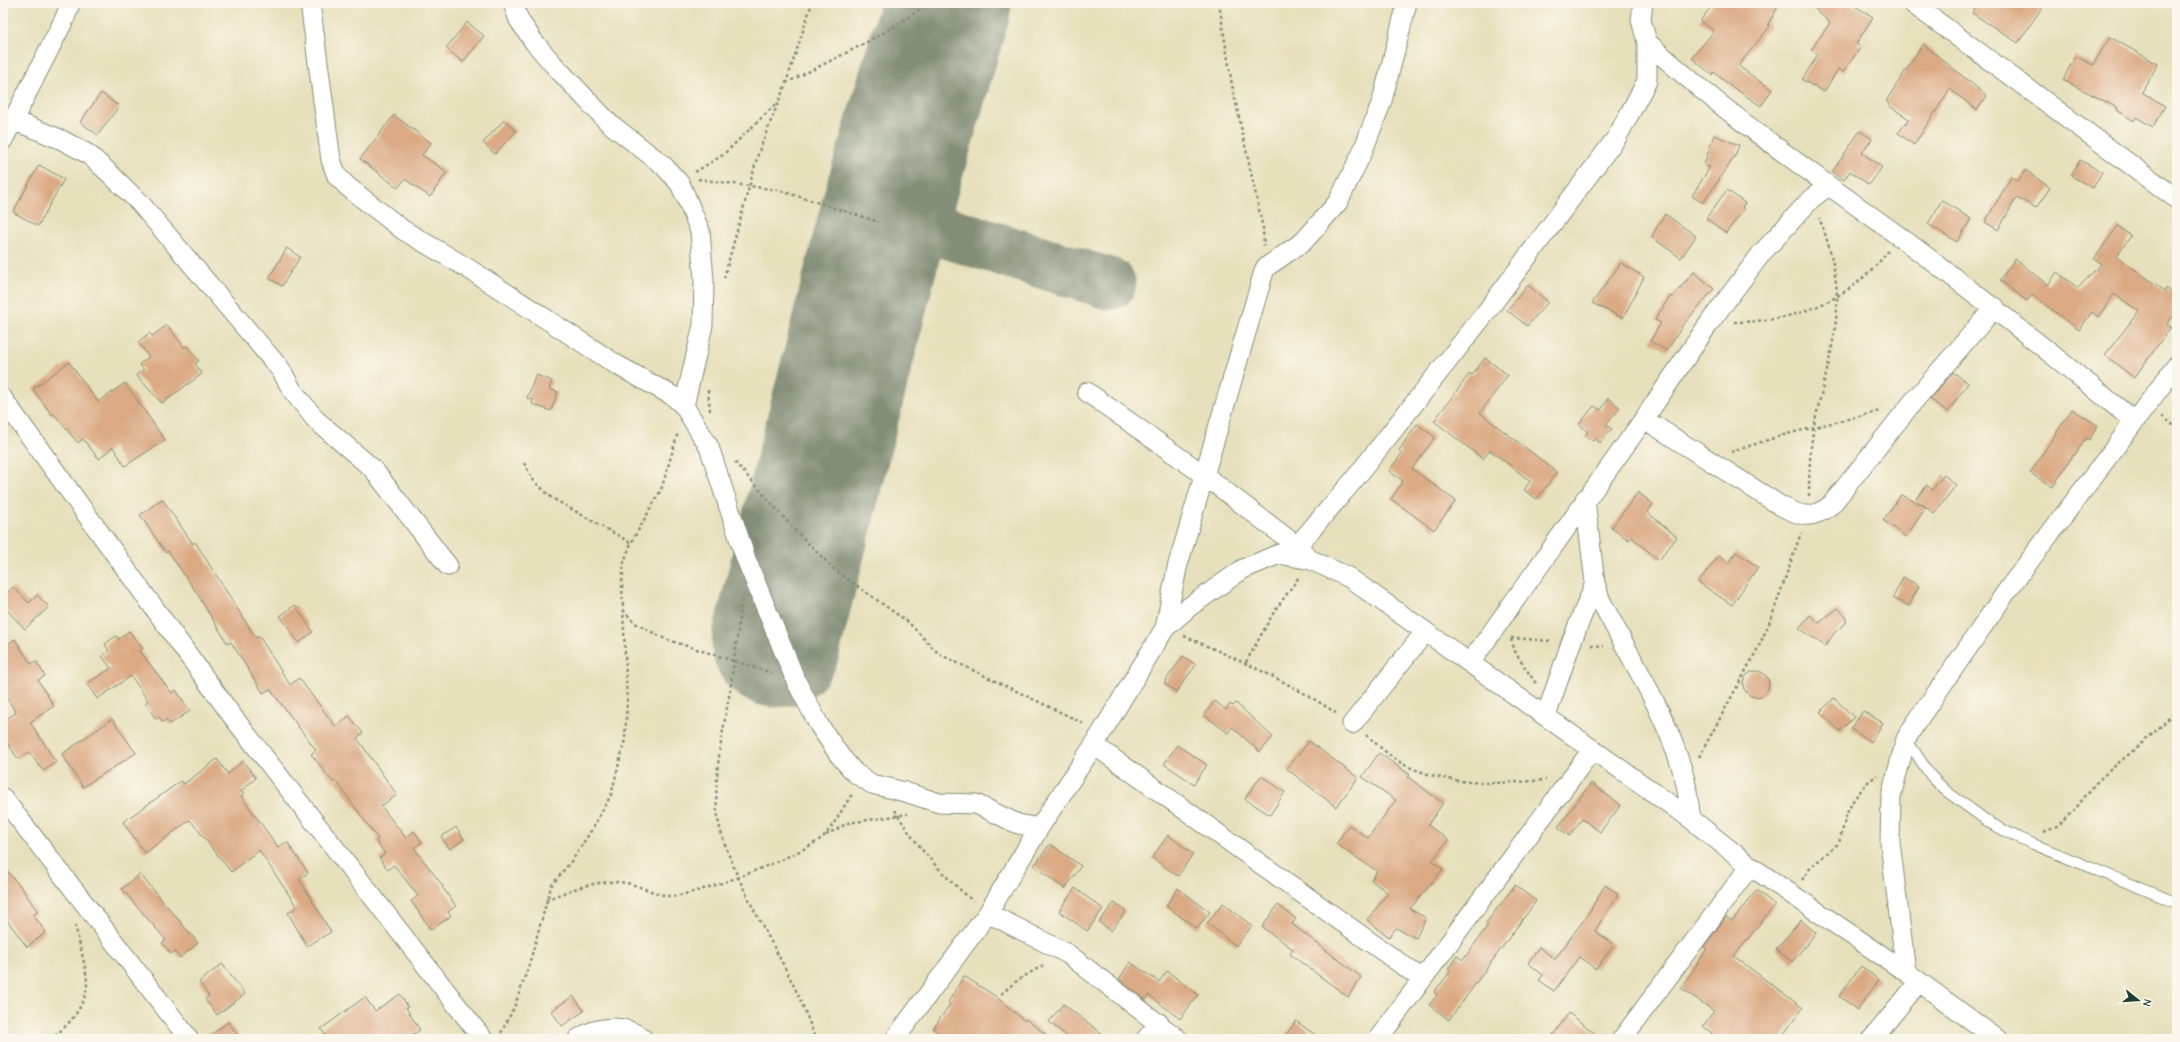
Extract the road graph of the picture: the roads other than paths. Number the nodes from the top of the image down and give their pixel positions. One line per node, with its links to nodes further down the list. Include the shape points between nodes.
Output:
1 (70, 3): 8 (street, via 66,18)
2 (310, 3): 16 (street, via 331,160 337,176 371,207 403,230 469,269 617,365 673,396)
3 (512, 3): 16 (street, via 530,36 609,123 679,176 700,231 704,280 703,325)
4 (1407, 3): 19 (street, via 1382,101 1362,153 1338,202 1304,241 1265,268)
5 (1643, 3): 7 (street, via 1641,20)
6 (1912, 3): 11 (street)
7 (1647, 42): 10 (street, via 1687,79); 21 (street, via 1647,81 1617,137 1487,311 1353,480)
8 (13, 120): 9 (street); 23 (street, via 62,140 88,154 140,203 281,370 292,390 316,420 373,469)
9 (3, 140)
10 (1828, 186): 12 (street); 17 (street, via 1811,199 1762,254 1710,322)
11 (2177, 199)
12 (1994, 307): 17 (street, via 1832,504 1821,513 1808,516 1793,513); 18 (street)
13 (2177, 364): 18 (street)
14 (1087, 392): 19 (street)
15 (3, 399): 42 (street, via 233,717)
16 (684, 406): 35 (street, via 709,447 746,559 796,681 819,725 840,756 865,781 939,803 976,804 1018,824)
17 (1644, 420): 20 (street)
18 (2134, 421): 31 (street, via 2009,588 1914,724)
19 (1204, 475): 21 (street); 25 (street, via 1177,568)
20 (1585, 499): 24 (street); 27 (street)
21 (1297, 546): 22 (street)
22 (1311, 560): 25 (street, via 1279,554 1243,569 1189,607); 26 (street, via 1348,577)
23 (448, 566)
24 (1595, 584): 28 (street); 34 (street, via 1600,599 1651,694 1666,728 1685,780)
25 (1165, 628): 30 (street)
26 (1425, 632): 27 (street); 29 (street)
27 (1470, 664): 28 (street)
28 (1548, 708): 32 (street)
29 (1352, 724)
30 (1098, 739): 35 (street); 40 (street)
31 (1904, 747): 37 (lane, via 1946,791 1990,823 2020,839); 39 (street, via 1890,796 1890,842)
32 (1592, 750): 34 (street); 40 (street)
33 (3, 798): 43 (street)
34 (1691, 819): 36 (street)
35 (1039, 828): 38 (street)
36 (1750, 866): 39 (street); 50 (street)
37 (2177, 903)
38 (988, 913): 41 (street, via 1068,954); 46 (street)
39 (1912, 977): 51 (street); 52 (street)
40 (1422, 979): 49 (street)
41 (1159, 1023): 47 (street); 48 (street)
42 (491, 1037)
43 (189, 1039)
44 (578, 1039): 45 (street, via 591,1032 622,1028)
45 (643, 1039)
46 (895, 1039)
47 (1146, 1039)
48 (1178, 1039)
49 (1378, 1039)
50 (1622, 1039)
51 (1872, 1039)
52 (1997, 1039)

